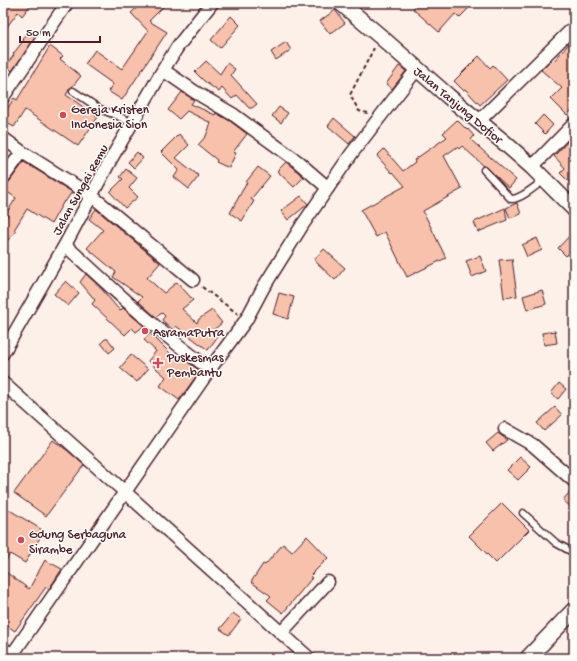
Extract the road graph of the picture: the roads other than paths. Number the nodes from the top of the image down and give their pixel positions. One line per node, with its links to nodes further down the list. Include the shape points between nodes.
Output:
1 (67, 3): 8 (street)
2 (212, 3): 6 (street, Jalan Sungai Remu, via 178,46)
3 (341, 3): 5 (street, Jalan Tanjung Dofior)
4 (574, 27): 9 (street)
5 (417, 69): 9 (street, Jalan Tanjung Dofior); 18 (street)
6 (163, 70): 10 (street, Jalan Sungai Remu); 18 (street, via 253,128)
7 (73, 91): 10 (lane, via 100,109)
8 (3, 97)
9 (479, 121): 14 (street, Jalan Tanjung Dofior)
10 (132, 123): 19 (street, Jalan Sungai Remu)
11 (574, 124): 14 (street)
12 (3, 138): 13 (street)
13 (22, 152): 16 (street); 19 (street)
14 (532, 167): 17 (street, Jalan Tanjung Dofior)
15 (484, 170): 17 (lane, via 511,199)
16 (3, 178)
17 (545, 179): 20 (street, Jalan Tanjung Dofior)
18 (328, 188): 24 (street, via 271,274 246,320)
19 (92, 196): 21 (street, Jalan Sungai Remu); 22 (street)
20 (573, 206)
21 (65, 245): 23 (street, Jalan Sungai Remu); 24 (street, via 162,332)
22 (192, 280)
23 (3, 353)
24 (210, 369): 28 (street)
25 (3, 383): 28 (street)
26 (505, 429): 27 (street, via 533,445)
27 (574, 481)
28 (125, 492): 33 (street); 34 (street)
29 (523, 513): 30 (lane, via 556,543)
30 (574, 553)
31 (328, 582): 33 (street)
32 (574, 610): 36 (street)
33 (281, 633): 35 (street)
34 (9, 656)
35 (309, 658)
36 (528, 658)

